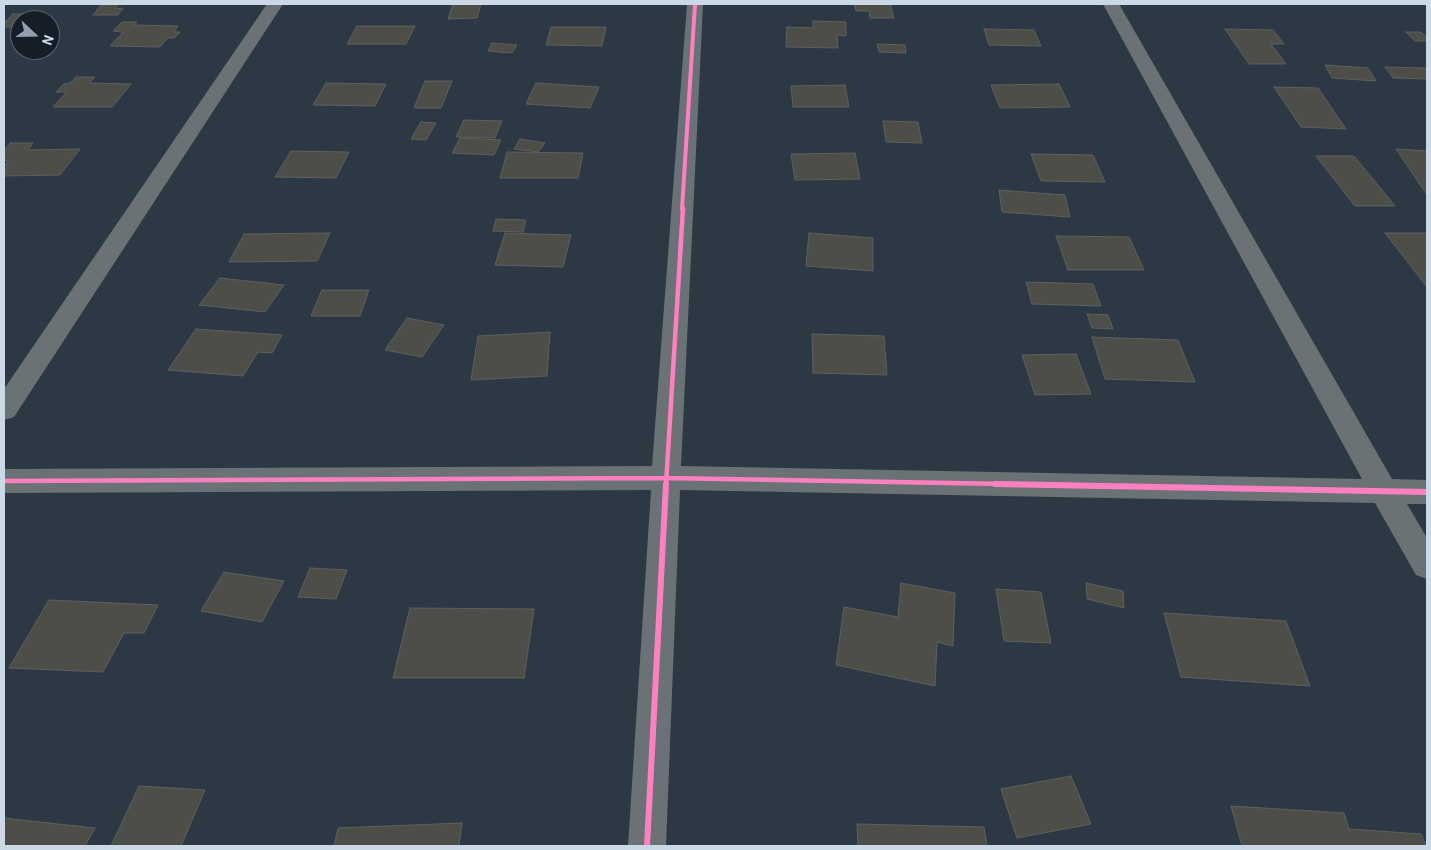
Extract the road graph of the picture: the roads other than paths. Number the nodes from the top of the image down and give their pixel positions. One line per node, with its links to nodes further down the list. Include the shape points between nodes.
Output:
1 (275, 4): 4 (street)
2 (695, 4): 5 (street)
3 (1111, 4): 7 (street)
4 (4, 410)
5 (666, 478): 6 (street); 7 (street); 10 (street)
6 (4, 482)
7 (1384, 492): 8 (street); 9 (street)
8 (1427, 492)
9 (1427, 565)
10 (647, 846)

